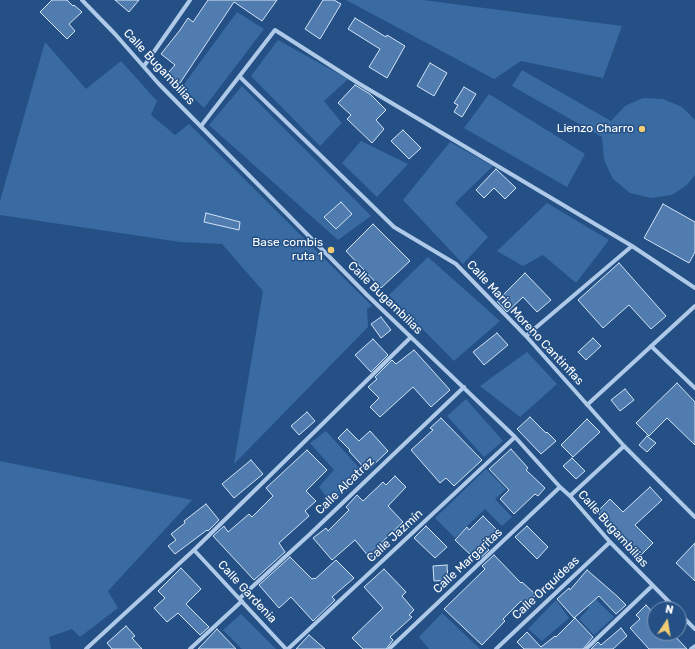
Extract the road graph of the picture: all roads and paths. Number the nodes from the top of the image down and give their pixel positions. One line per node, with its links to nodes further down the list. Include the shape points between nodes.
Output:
1 (82, 0): 4 (street, Calle Bugambilias)
2 (90, 0): 4 (street)
3 (190, 0): 5 (street)
4 (86, 4): 5 (street, Calle Bugambilias)
5 (144, 66): 7 (street, Calle Bugambilias)
6 (240, 77): 7 (street); 8 (street, via 276,30 358,83); 11 (street, Calle Mario Moreno Cantinflas, via 394,227 456,264)
7 (201, 126): 12 (street, Calle Bugambilias)
8 (632, 246): 9 (street); 11 (street)
9 (695, 288)
10 (695, 306): 13 (street)
11 (526, 336): 16 (street, Calle Mario Moreno Cantinflas)
12 (411, 337): 14 (street, Calle Bugambilias); 23 (street)
13 (652, 346): 15 (street); 16 (street)
14 (464, 387): 17 (street, Calle Bugambilias); 25 (street, Calle Alcatraz)
15 (695, 388)
16 (587, 405): 18 (street, Calle Mario Moreno Cantinflas)
17 (515, 437): 19 (street, Calle Bugambilias); 32 (street, Calle Jazmín)
18 (624, 446): 20 (street); 21 (street, Calle Mario Moreno Cantinflas)
19 (560, 487): 20 (street, Calle Bugambilias); 33 (street, Calle Margaritas)
20 (570, 496): 22 (street, Calle Bugambilias)
21 (695, 518)
22 (610, 542): 24 (street, Calle Bugambilias); 34 (street, Calle Orquídeas)
23 (194, 550): 25 (street, Calle Gardenia); 30 (street)
24 (652, 586): 26 (street, Calle Bugambilias); 35 (street)
25 (241, 599): 31 (street, Calle Alcatraz); 32 (street, Calle Gardenia)
26 (668, 601)
27 (687, 620): 28 (street)
28 (695, 629)
29 (695, 646): 36 (street)
30 (86, 649)
31 (190, 649)
32 (287, 649)
33 (389, 649)
34 (496, 649)
35 (586, 649)
36 (691, 649)

